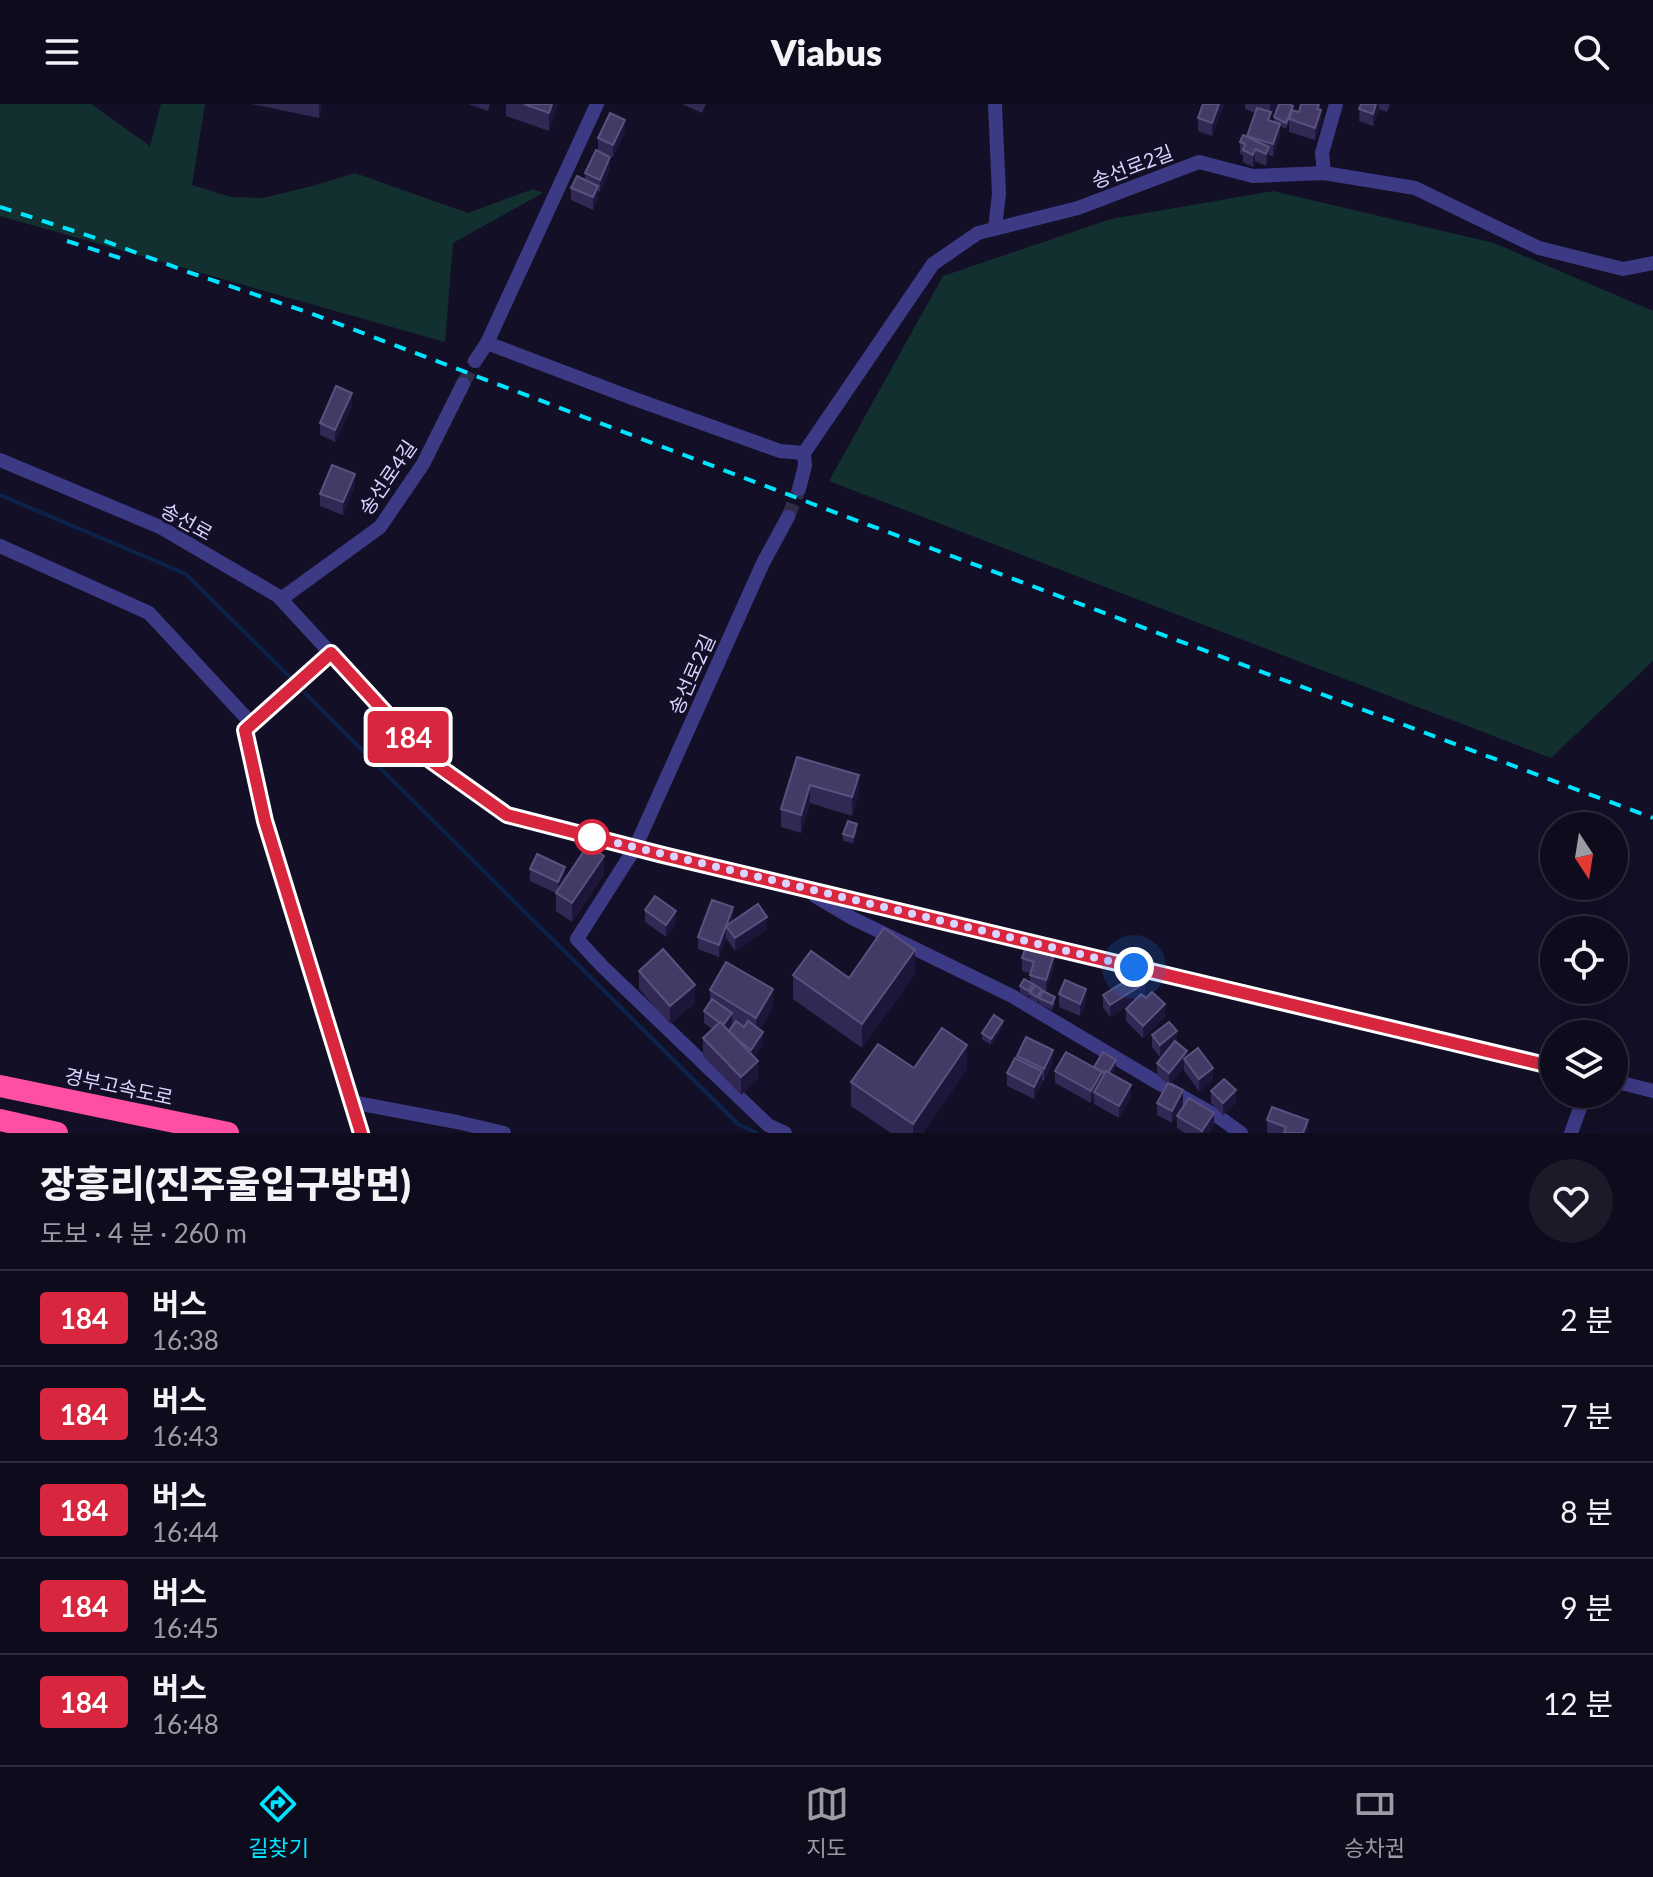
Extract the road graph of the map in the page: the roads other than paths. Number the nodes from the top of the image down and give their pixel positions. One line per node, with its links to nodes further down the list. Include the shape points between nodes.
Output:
1 (597, 104): 7 (street)
2 (995, 104): 5 (street)
3 (1336, 104): 4 (street, via 1322,153)
4 (1324, 173): 5 (street, 송선로2길, via 1253,176 1199,162 1078,208); 6 (street, 송선로2길, via 1415,188 1539,248 1623,269)
5 (995, 228): 10 (street, 송선로2길, via 978,233 933,264)
6 (1653, 263)
7 (487, 343): 8 (street); 10 (street, via 780,451)
8 (475, 361)
9 (463, 384): 15 (street, 송선로4길, via 423,464 380,527)
10 (804, 453): 12 (street, 송선로2길)
11 (0, 460): 15 (street, 송선로, via 160,527)
12 (799, 489)
13 (788, 517): 18 (street, 송선로2길)
14 (0, 546): 17 (street, via 149,613)
15 (281, 599): 16 (street, 송선로)
16 (331, 653): 17 (street); 18 (street, 송선로, via 427,758 507,815)
17 (252, 724): 24 (street, via 245,730 265,821)
18 (635, 848): 19 (street, 송선로); 31 (street, 송선로2길, via 577,939 768,1125)
19 (804, 888): 20 (street, 송선로); 32 (street, via 852,918 1012,996)
20 (1540, 1064)
21 (1628, 1085): 23 (street)
22 (0, 1086): 28 (highway, 경부고속도로)
23 (1653, 1091)
24 (351, 1102): 29 (street); 30 (street)
25 (1580, 1108): 33 (street)
26 (0, 1120): 27 (highway)
27 (57, 1133)
28 (228, 1133)
29 (361, 1133)
30 (504, 1133)
31 (785, 1133)
32 (1241, 1133)
33 (1571, 1133)

